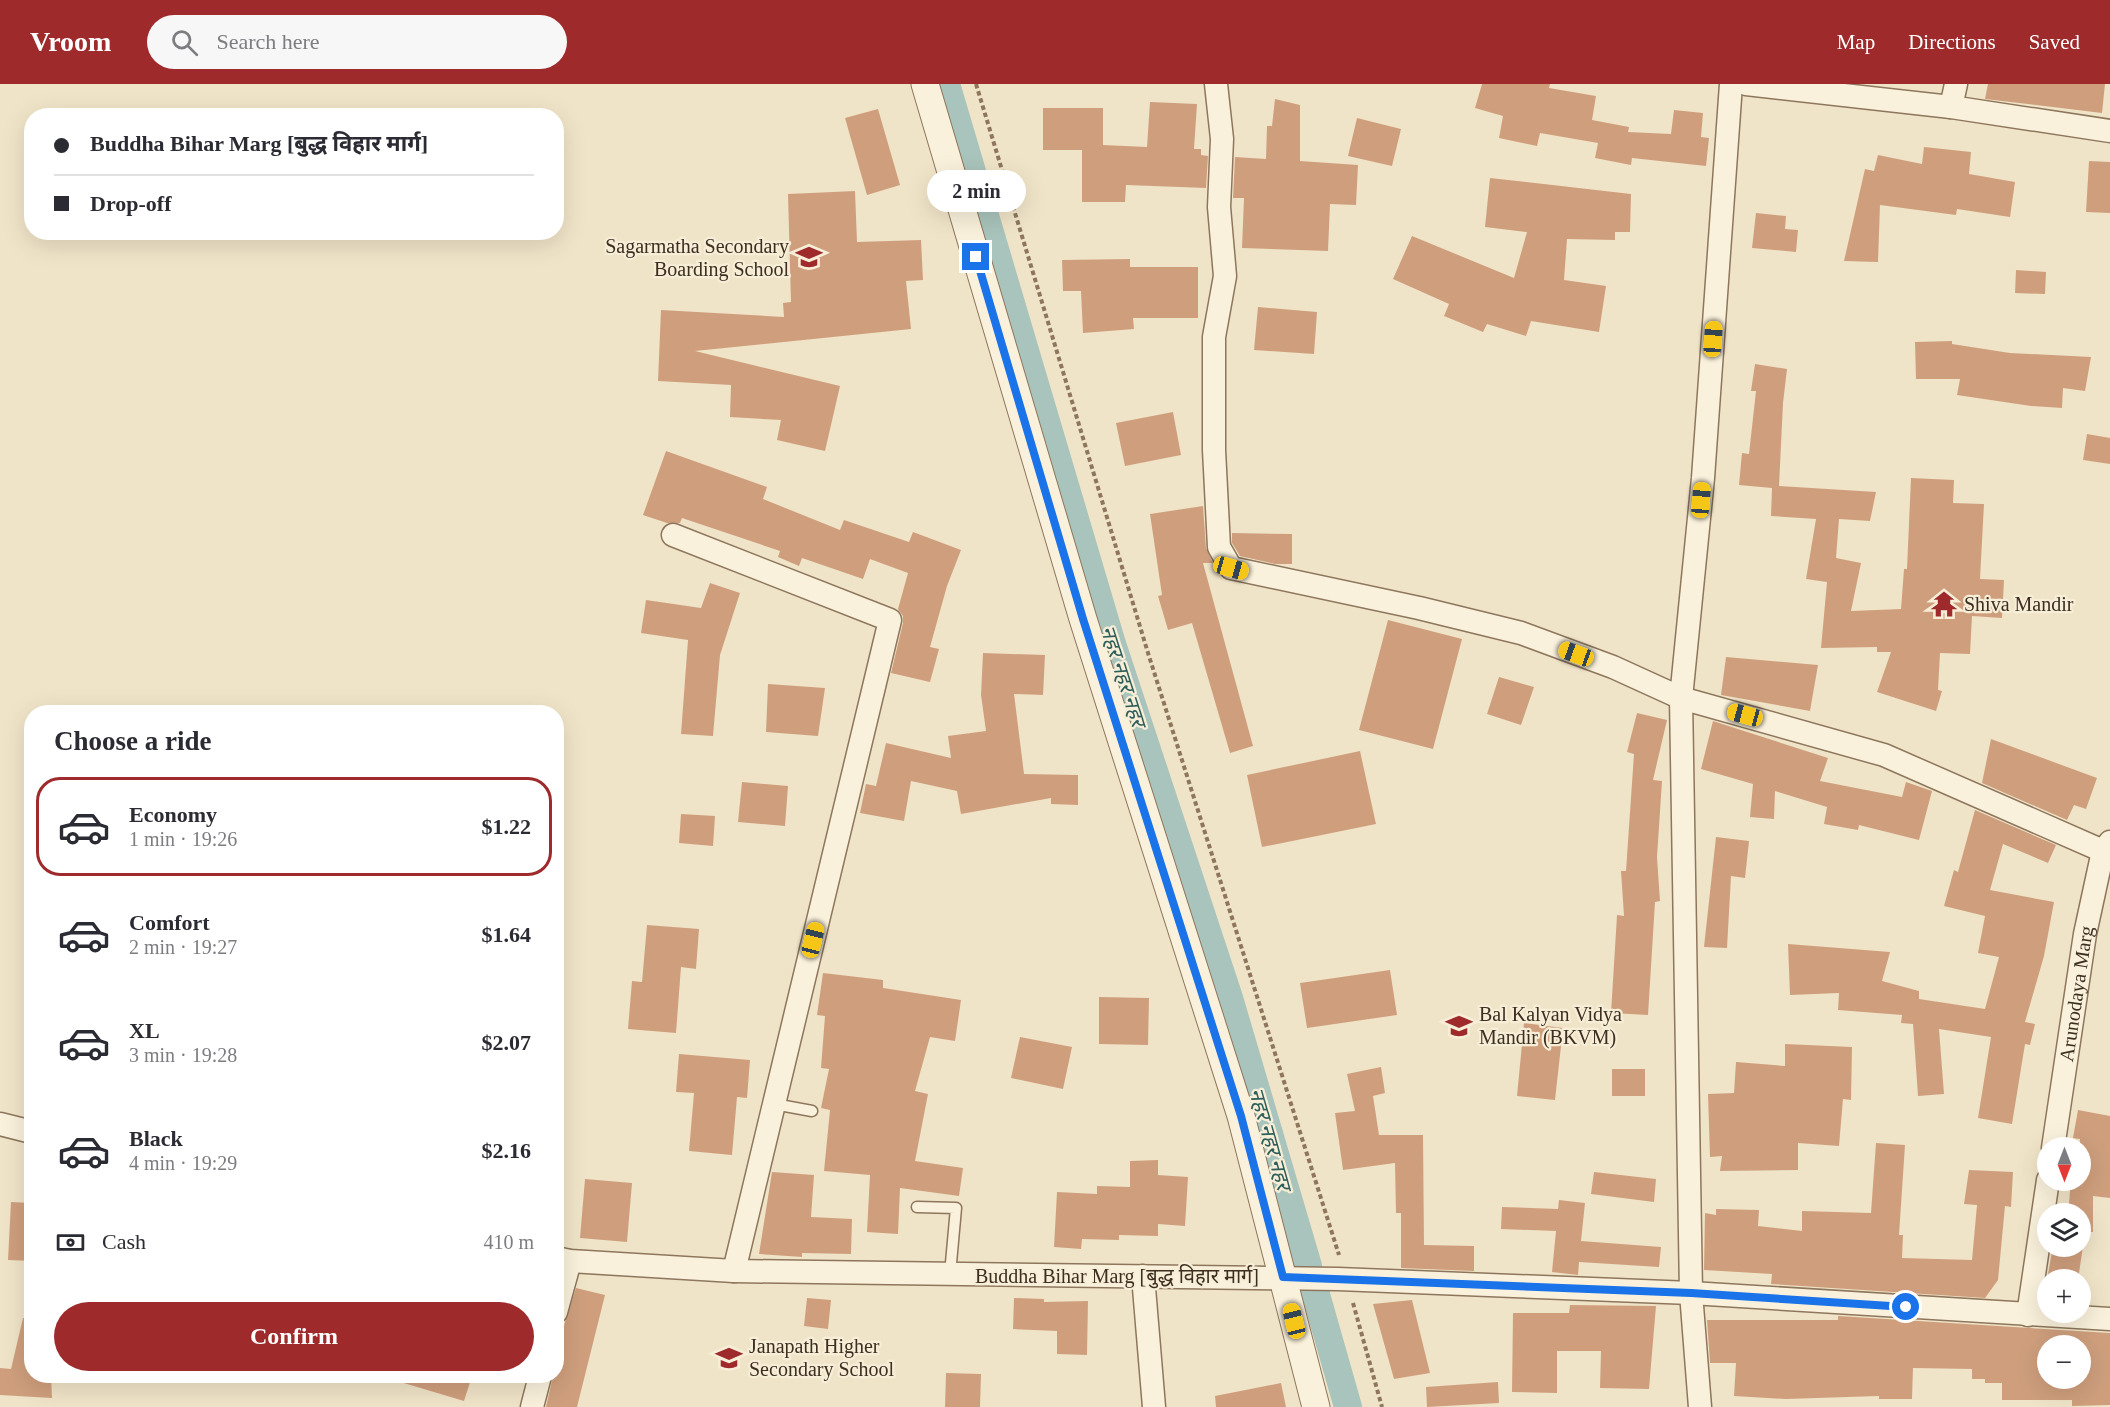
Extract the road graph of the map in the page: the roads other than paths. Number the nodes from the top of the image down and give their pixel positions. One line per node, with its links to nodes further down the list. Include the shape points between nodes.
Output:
1 (925, 84): 22 (street, via 1083,619 1241,1116)
2 (1216, 84): 9 (street, via 1222,139 1219,207 1226,276 1214,337 1214,450 1219,547 1231,568 1521,633 1613,667)
3 (1731, 84): 9 (street, via 1703,478)
4 (1746, 84): 6 (street)
5 (1956, 84): 6 (street)
6 (1951, 107): 7 (street)
7 (2110, 131)
8 (673, 535): 11 (street, via 890,620)
9 (1681, 698): 10 (street, via 1884,755); 23 (street)
10 (2107, 847): 15 (street, Arunodaya Marg, via 2085,934)
11 (774, 1104): 12 (lane); 19 (street)
12 (812, 1111)
13 (0, 1124): 14 (street)
14 (24, 1130)
15 (2055, 1137)
16 (2046, 1191): 24 (street)
17 (916, 1207): 20 (lane, via 956,1208)
18 (564, 1260): 19 (street, Buddha Bihar Marg [बुद्ध विहार मार्ग])
19 (734, 1271): 20 (street, Buddha Bihar Marg [बुद्ध विहार मार्ग])
20 (950, 1275): 21 (street, Buddha Bihar Marg [बुद्ध विहार मार्ग])
21 (1143, 1276): 22 (street, Buddha Bihar Marg [बुद्ध विहार मार्ग]); 28 (street)
22 (1283, 1277): 23 (street, Buddha Bihar Marg [बुद्ध विहार मार्ग]); 29 (street)
23 (1691, 1293): 24 (street, Buddha Bihar Marg [बुद्ध विहार मार्ग]); 30 (street)
24 (2028, 1316): 25 (street, Buddha Bihar Marg [बुद्ध विहार मार्ग])
25 (2110, 1319)
26 (538, 1383): 27 (street)
27 (532, 1407)
28 (1154, 1407)
29 (1316, 1407)
30 (1700, 1407)

